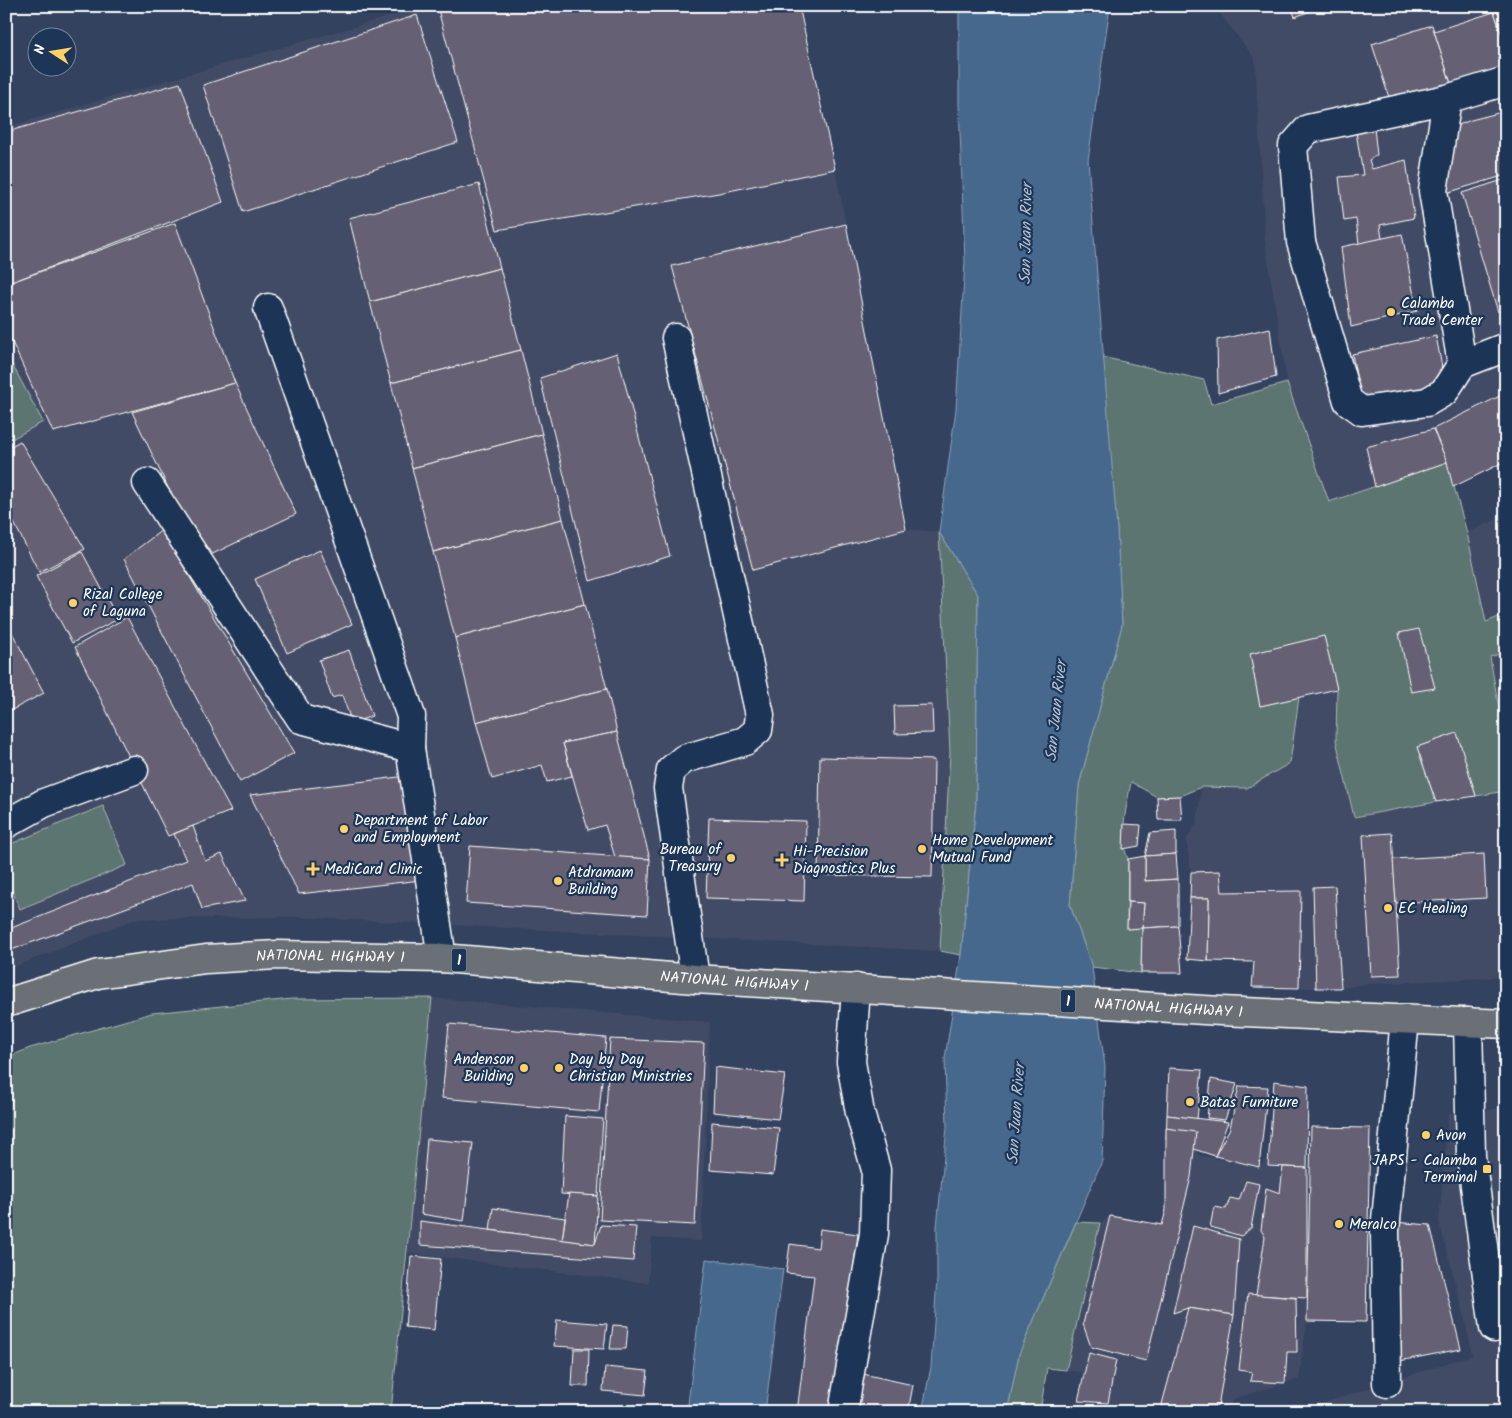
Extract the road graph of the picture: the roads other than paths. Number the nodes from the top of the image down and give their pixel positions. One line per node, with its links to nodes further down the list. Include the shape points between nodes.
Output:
1 (1506, 81): 2 (lane)
2 (1447, 99): 6 (lane, via 1433,191); 6 (lane, via 1308,129 1293,146 1301,242 1348,401 1362,411 1427,402 1444,392)
3 (268, 308): 8 (lane, via 411,716)
4 (676, 338): 12 (lane, via 760,715 758,730 745,741 684,759 671,770 668,788)
5 (1506, 347): 6 (lane)
6 (1462, 364)
7 (148, 483): 8 (lane, via 301,719)
8 (410, 748): 11 (lane)
9 (134, 770): 10 (lane, via 44,803)
10 (6, 824)
11 (442, 958): 12 (highway, NATIONAL HIGHWAY 1 / 1); 14 (highway, NATIONAL HIGHWAY 1 / 1, via 277,955 206,959 98,974)
12 (695, 979): 13 (highway, NATIONAL HIGHWAY 1 / 1)
13 (856, 988): 16 (highway, NATIONAL HIGHWAY 1 / 1); 21 (lane, via 851,1062 860,1113 876,1170 874,1234)
14 (6, 1003)
15 (1506, 1014): 17 (highway, NATIONAL HIGHWAY 1 / 1)
16 (1405, 1019): 17 (highway, NATIONAL HIGHWAY 1 / 1); 20 (lane, via 1385,1230)
17 (1468, 1022): 18 (highway, NATIONAL HIGHWAY 1 / 1); 19 (lane, via 1471,1156)
18 (1506, 1024)
19 (1494, 1328)
20 (1387, 1383)
21 (843, 1412)

